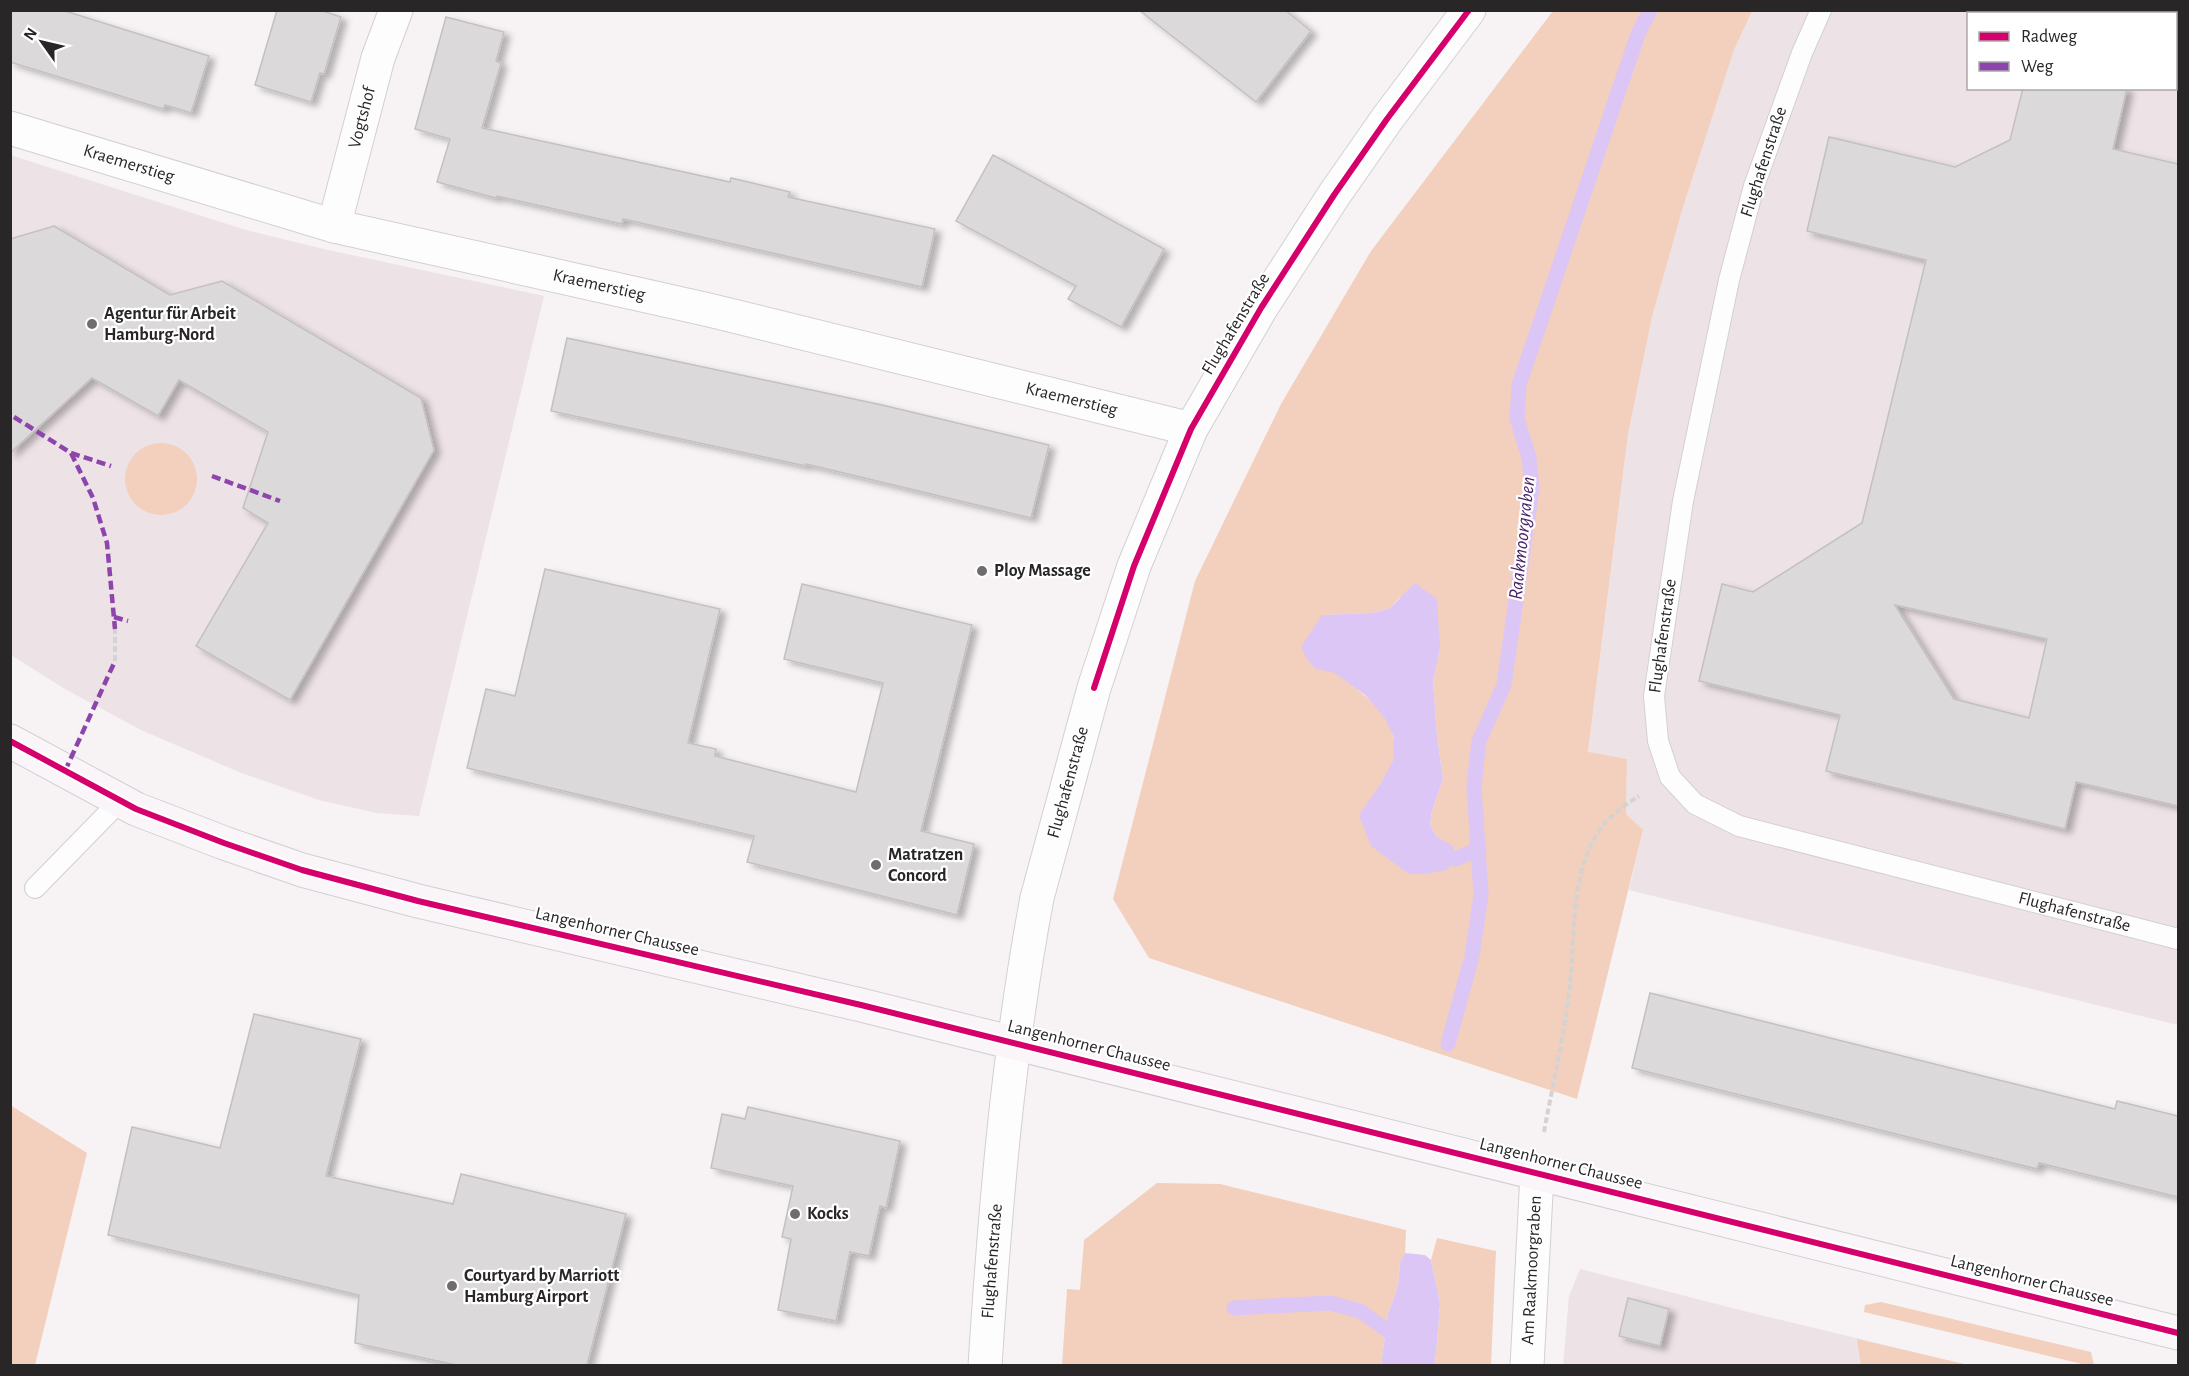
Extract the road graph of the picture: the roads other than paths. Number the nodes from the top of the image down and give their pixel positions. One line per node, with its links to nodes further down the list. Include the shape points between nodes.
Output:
1 (396, 10): 5 (street, Vogtshof, via 378,58)
2 (1821, 10): 10 (lane, Flughafenstraße, via 1754,186 1728,280 1683,501 1654,696 1658,741 1670,777 1695,804 1739,826)
3 (1465, 12): 6 (street, Flughafenstraße, via 1334,195 1261,308)
4 (10, 128): 5 (street, Kraemerstieg)
5 (334, 226): 6 (street, Kraemerstieg, via 709,310)
6 (1191, 429): 11 (street, Flughafenstraße, via 1134,566 1094,688 1037,897)
7 (10, 741): 8 (main road, Langenhorner Chaussee)
8 (120, 801): 9 (lane); 11 (main road, Langenhorner Chaussee, via 302,870)
9 (35, 888)
10 (2178, 939)
11 (1014, 1043): 12 (main road, Langenhorner Chaussee); 14 (street, Flughafenstraße)
12 (1537, 1174): 13 (main road, Langenhorner Chaussee); 15 (street, Am Raakmoorgraben)
13 (2178, 1333)
14 (984, 1365)
15 (1527, 1365)

